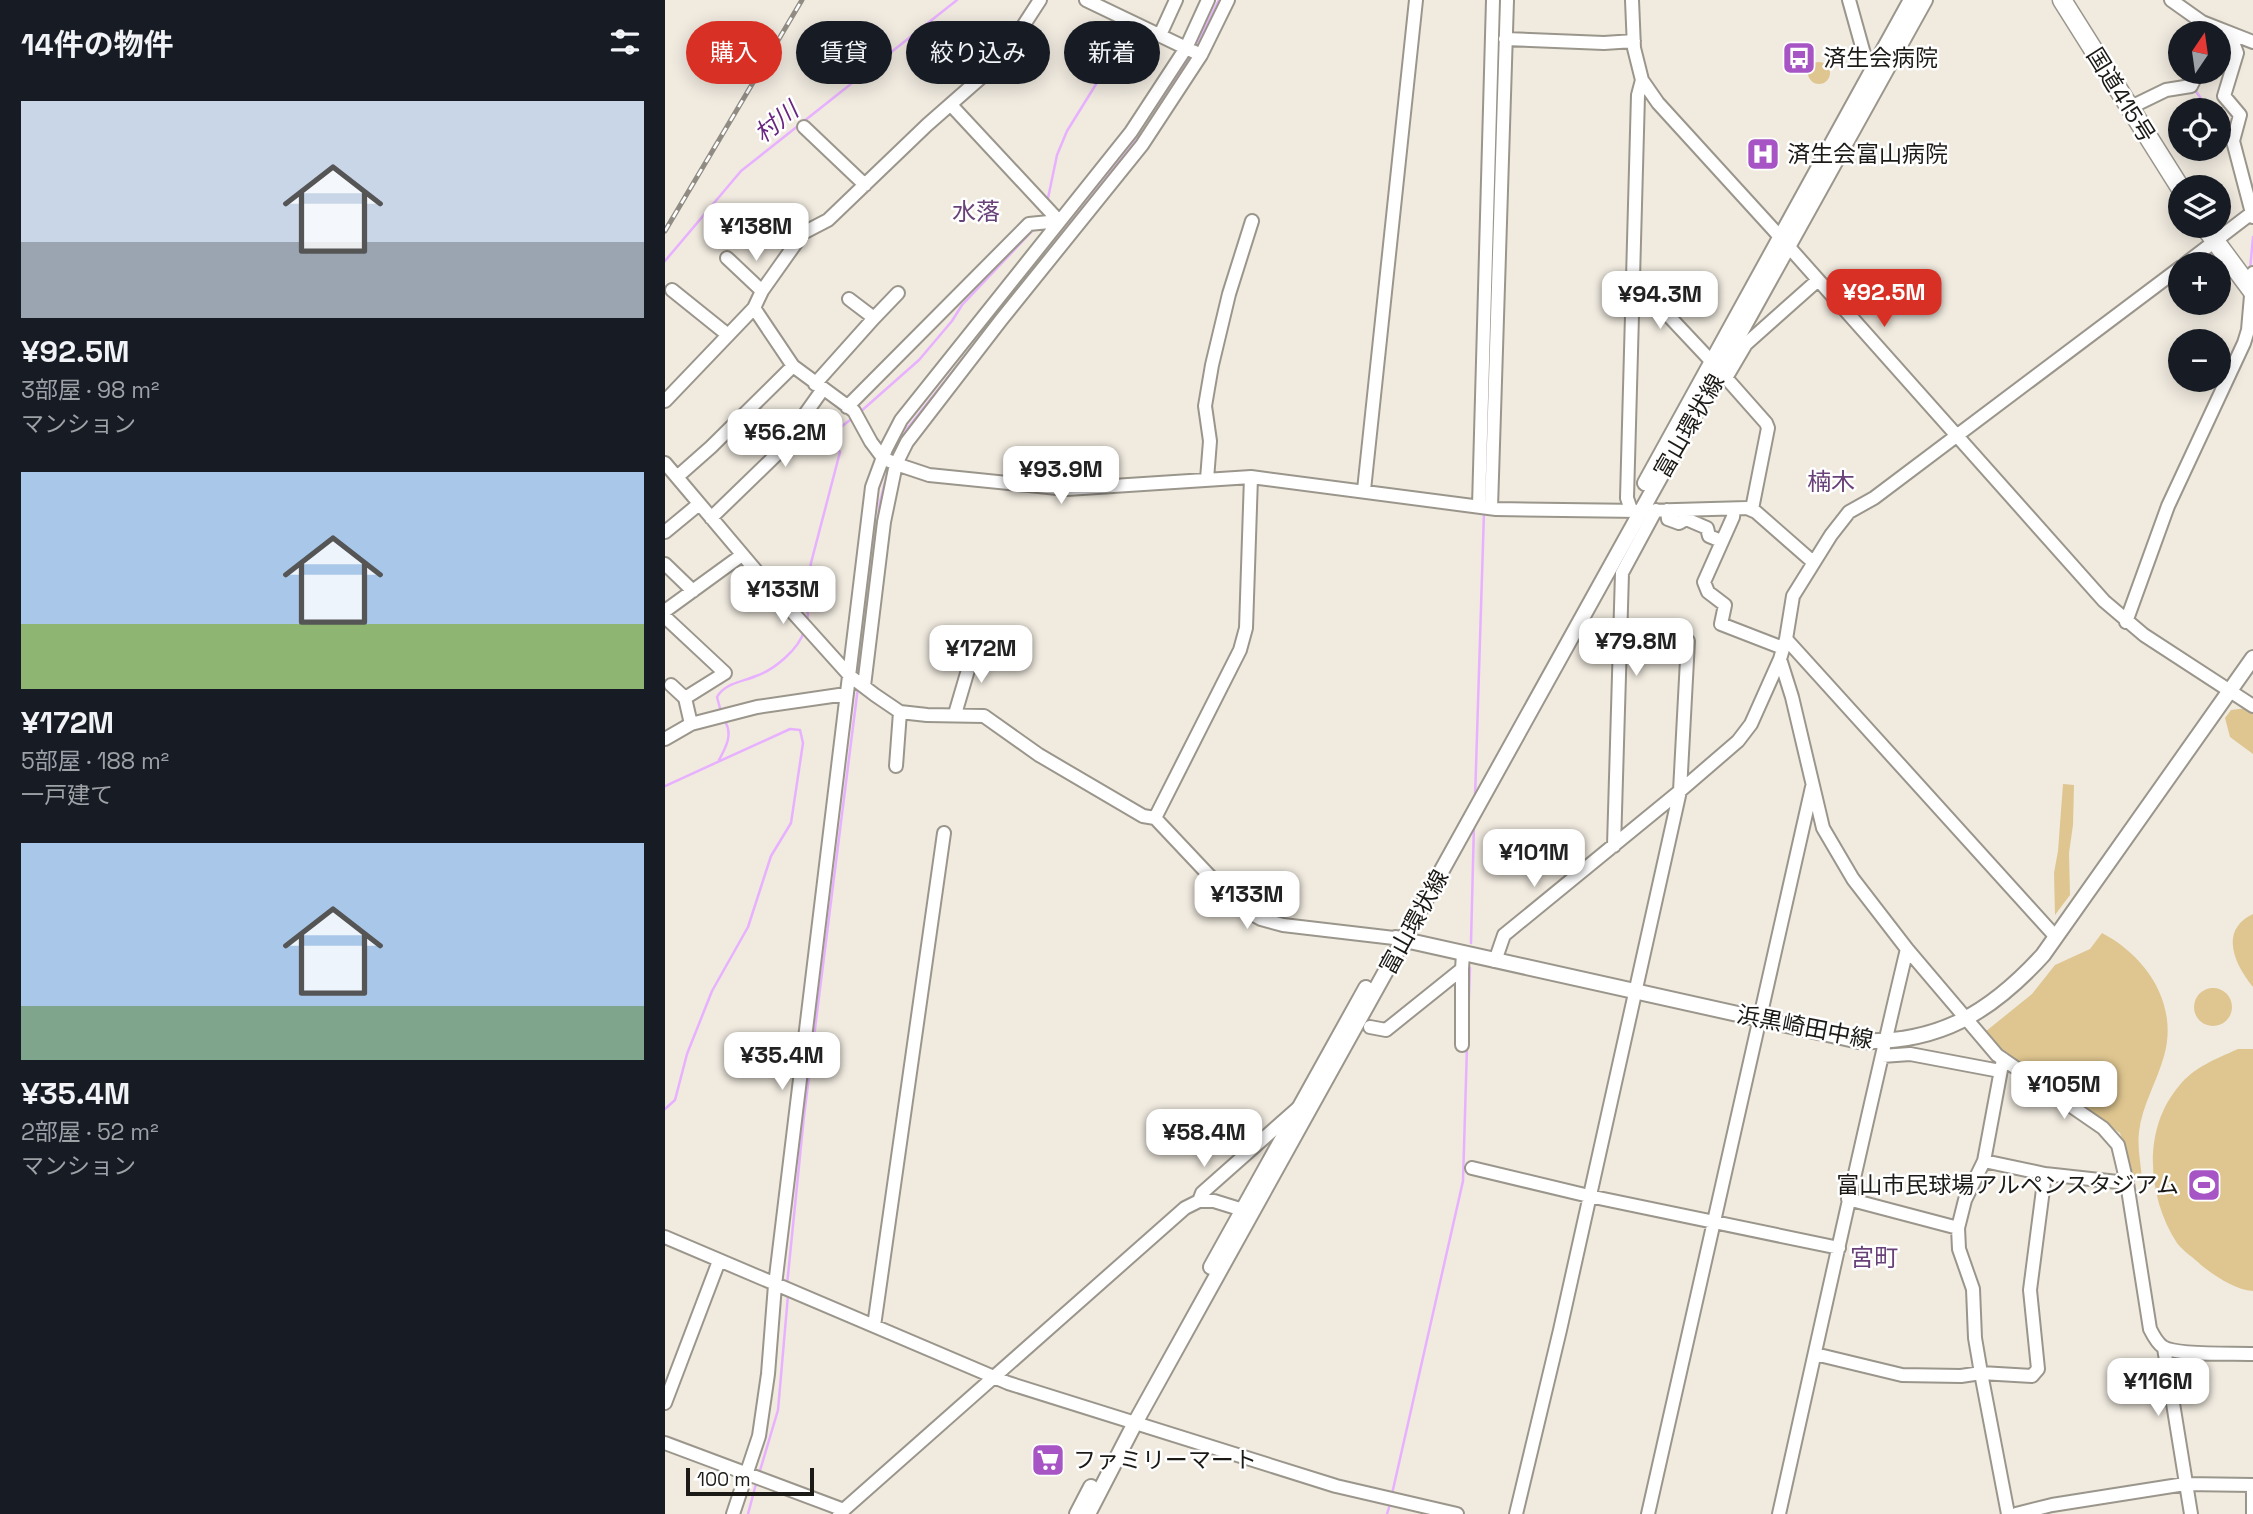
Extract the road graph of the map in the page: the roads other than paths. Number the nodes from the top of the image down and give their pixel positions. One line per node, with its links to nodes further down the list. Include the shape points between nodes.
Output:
1 (1040, 0): 27 (street, via 1001,60)
2 (1086, 0): 15 (street)
3 (1208, 0): 22 (street)
4 (1228, 0): 23 (street)
5 (1416, 0): 65 (street)
6 (1493, 0): 31 (street)
7 (1507, 0): 19 (street)
8 (1632, 0): 20 (street)
9 (1849, 0): 24 (street, via 1866,61)
10 (1924, 0): 24 (main road, 富山環状線)
11 (2062, 0): 28 (highway, 国道415号)
12 (2171, 0): 16 (street)
13 (1170, 2): 17 (street)
14 (1906, 3): 24 (main road, 富山環状線)
15 (1130, 21)
16 (2201, 21)
17 (1160, 35): 22 (street)
18 (2233, 35): 21 (street); 34 (street, via 2237,53 2224,96 2239,115 2233,141)
19 (1506, 39): 20 (street); 32 (street)
20 (1633, 41): 25 (street)
21 (2253, 42)
22 (1186, 48): 23 (street); 35 (street, via 1131,132)
23 (1201, 55): 61 (street, via 1142,145 923,420)
24 (1878, 73): 38 (main road, 富山環状線)
25 (1642, 79): 38 (street, via 1658,103); 43 (street)
26 (2192, 84): 28 (street)
27 (951, 105): 33 (street); 35 (street)
28 (2129, 108): 30 (highway, 国道415号)
29 (804, 127): 33 (street)
30 (2172, 175)
31 (1488, 178): 32 (street); 67 (street)
32 (1502, 178): 67 (street)
33 (865, 185): 47 (street, via 828,220 803,233)
34 (2252, 214): 39 (street)
35 (1059, 221): 57 (street, via 1028,224); 59 (street, via 901,420)
36 (1252, 221): 64 (street, via 1212,365 1205,406 1210,441)
37 (2212, 238): 39 (highway)
38 (1784, 241): 44 (street); 54 (main road, 富山環状線)
39 (2215, 242): 40 (street); 45 (highway)
40 (2202, 252)
41 (727, 258): 47 (street)
42 (2168, 277): 58 (street)
43 (1633, 278): 54 (street); 70 (street, via 1627,498)
44 (1818, 280): 54 (street); 58 (street)
45 (2252, 285): 81 (street, via 2245,343 2168,506)
46 (672, 290): 52 (street)
47 (762, 292): 50 (street)
48 (898, 293): 51 (street)
49 (849, 299): 51 (street)
50 (754, 308): 52 (street); 53 (street)
51 (874, 318): 55 (street)
52 (728, 335): 56 (street)
53 (793, 366): 55 (street); 62 (street)
54 (1719, 370): 69 (street, via 1768,428); 70 (main road, 富山環状線)
55 (819, 386): 57 (street); 72 (street, via 776,455)
56 (665, 401)
57 (847, 407): 59 (street)
58 (1955, 435): 76 (street, via 1849,512); 81 (street)
59 (883, 458): 61 (street); 86 (street, via 872,486)
60 (665, 463): 62 (street)
61 (896, 464): 64 (street, via 929,475 1067,489); 88 (street, via 884,522)
62 (677, 477): 66 (street)
63 (1251, 477): 64 (street); 65 (street); 100 (street, via 1246,628 1240,650)
64 (1207, 479)
65 (1364, 490): 67 (street)
66 (699, 504): 72 (street); 73 (street)
67 (1485, 507): 70 (street)
68 (1734, 509): 69 (street); 71 (street); 74 (street)
69 (1752, 509): 76 (street)
70 (1636, 510): 71 (street); 104 (main road, 富山環状線)
71 (1661, 510): 74 (street, via 1668,519 1679,523 1686,519 1707,528 1709,536); 102 (street, via 1622,573)
72 (711, 518): 75 (street)
73 (665, 532)
74 (1721, 541): 84 (street, via 1705,582 1708,592 1725,605 1721,624)
75 (742, 555): 78 (street); 86 (street)
76 (1813, 562): 84 (street, via 1793,596)
77 (665, 564): 78 (street)
78 (693, 591): 79 (street)
79 (665, 611)
80 (665, 617): 91 (street, via 725,673)
81 (2126, 622): 89 (street)
82 (1688, 641): 99 (street)
83 (975, 646): 94 (street)
84 (1783, 649): 98 (street); 99 (street, via 1751,724 1726,753); 103 (street)
85 (2253, 658): 89 (main road, 浜黒崎田中線)
86 (850, 676): 88 (street); 90 (street)
87 (667, 684): 91 (street)
88 (864, 686): 93 (street)
89 (2229, 690): 92 (street); 103 (main road, 浜黒崎田中線)
90 (846, 694): 95 (street); 129 (street)
91 (685, 698): 95 (street)
92 (2253, 706)
93 (900, 712): 94 (street); 97 (street)
94 (954, 714): 100 (street, via 984,716 1039,755 1143,816)
95 (691, 724): 96 (street)
96 (665, 739)
97 (896, 766)
98 (1812, 783): 105 (street, via 1823,828 1836,852); 109 (street)
99 (1680, 791): 102 (street); 108 (street)
100 (1155, 817): 104 (street, via 1249,914 1283,925)
101 (944, 833): 130 (street)
102 (1614, 846): 107 (street, via 1504,935)
103 (2055, 936): 110 (main road, 浜黒崎田中線, via 2016,985)
104 (1399, 938): 106 (main road, 浜黒崎田中線); 115 (main road, 富山環状線); 137 (main road, 富山環状線)
105 (1907, 949): 110 (street); 113 (street)
106 (1463, 961): 107 (main road, 浜黒崎田中線); 111 (street, via 1386,1030); 112 (street)
107 (1495, 961): 108 (main road, 浜黒崎田中線)
108 (1636, 992): 109 (main road, 浜黒崎田中線); 120 (street)
109 (1758, 1020): 113 (main road, 浜黒崎田中線); 124 (street)
110 (1967, 1020): 113 (main road, 浜黒崎田中線); 114 (street)
111 (1370, 1027)
112 (1462, 1045)
113 (1884, 1049): 114 (street); 121 (street)
114 (2002, 1065): 116 (street); 119 (street, via 2103,1128 2118,1145)
115 (1301, 1105): 122 (street, via 1202,1193); 123 (main road, 富山環状線)
116 (1984, 1161): 118 (street); 125 (street, via 1965,1200)
117 (1472, 1168): 120 (street)
118 (2045, 1174): 119 (street); 134 (street, via 2029,1290 2038,1369 2032,1376)
119 (2127, 1183): 131 (street, via 2150,1329)
120 (1589, 1196): 124 (street); 148 (street)
121 (1848, 1199): 125 (street); 127 (street)
122 (1199, 1201): 123 (street); 135 (street, via 1185,1208)
123 (1243, 1210): 137 (main road, 富山環状線)
124 (1713, 1222): 127 (street); 149 (street)
125 (1958, 1228): 134 (street, via 1959,1249 1973,1289)
126 (665, 1237): 128 (street)
127 (1839, 1248): 132 (street)
128 (719, 1261): 129 (street); 136 (street)
129 (775, 1285): 130 (street); 139 (street, via 764,1408)
130 (874, 1326): 135 (street)
131 (2164, 1348): 133 (street); 140 (street)
132 (1815, 1354): 134 (street, via 1902,1375); 150 (street)
133 (2253, 1354)
134 (1980, 1373): 151 (street)
135 (992, 1377): 137 (street); 142 (street)
136 (665, 1403)
137 (1131, 1422): 145 (main road, 富山環状線); 146 (main road, 富山環状線); 147 (street, via 1336,1486)
138 (665, 1443): 139 (street)
139 (747, 1474): 142 (street); 144 (street)
140 (2185, 1484): 141 (street); 143 (street, via 2253,1485); 153 (street)
141 (2053, 1510): 152 (street)
142 (841, 1512)
143 (2253, 1513)
144 (733, 1514)
145 (1077, 1514)
146 (1088, 1514)
147 (1457, 1514)
148 (1516, 1514)
149 (1648, 1514)
150 (1779, 1514)
151 (2008, 1514)
152 (2016, 1514)
153 (2191, 1514)

